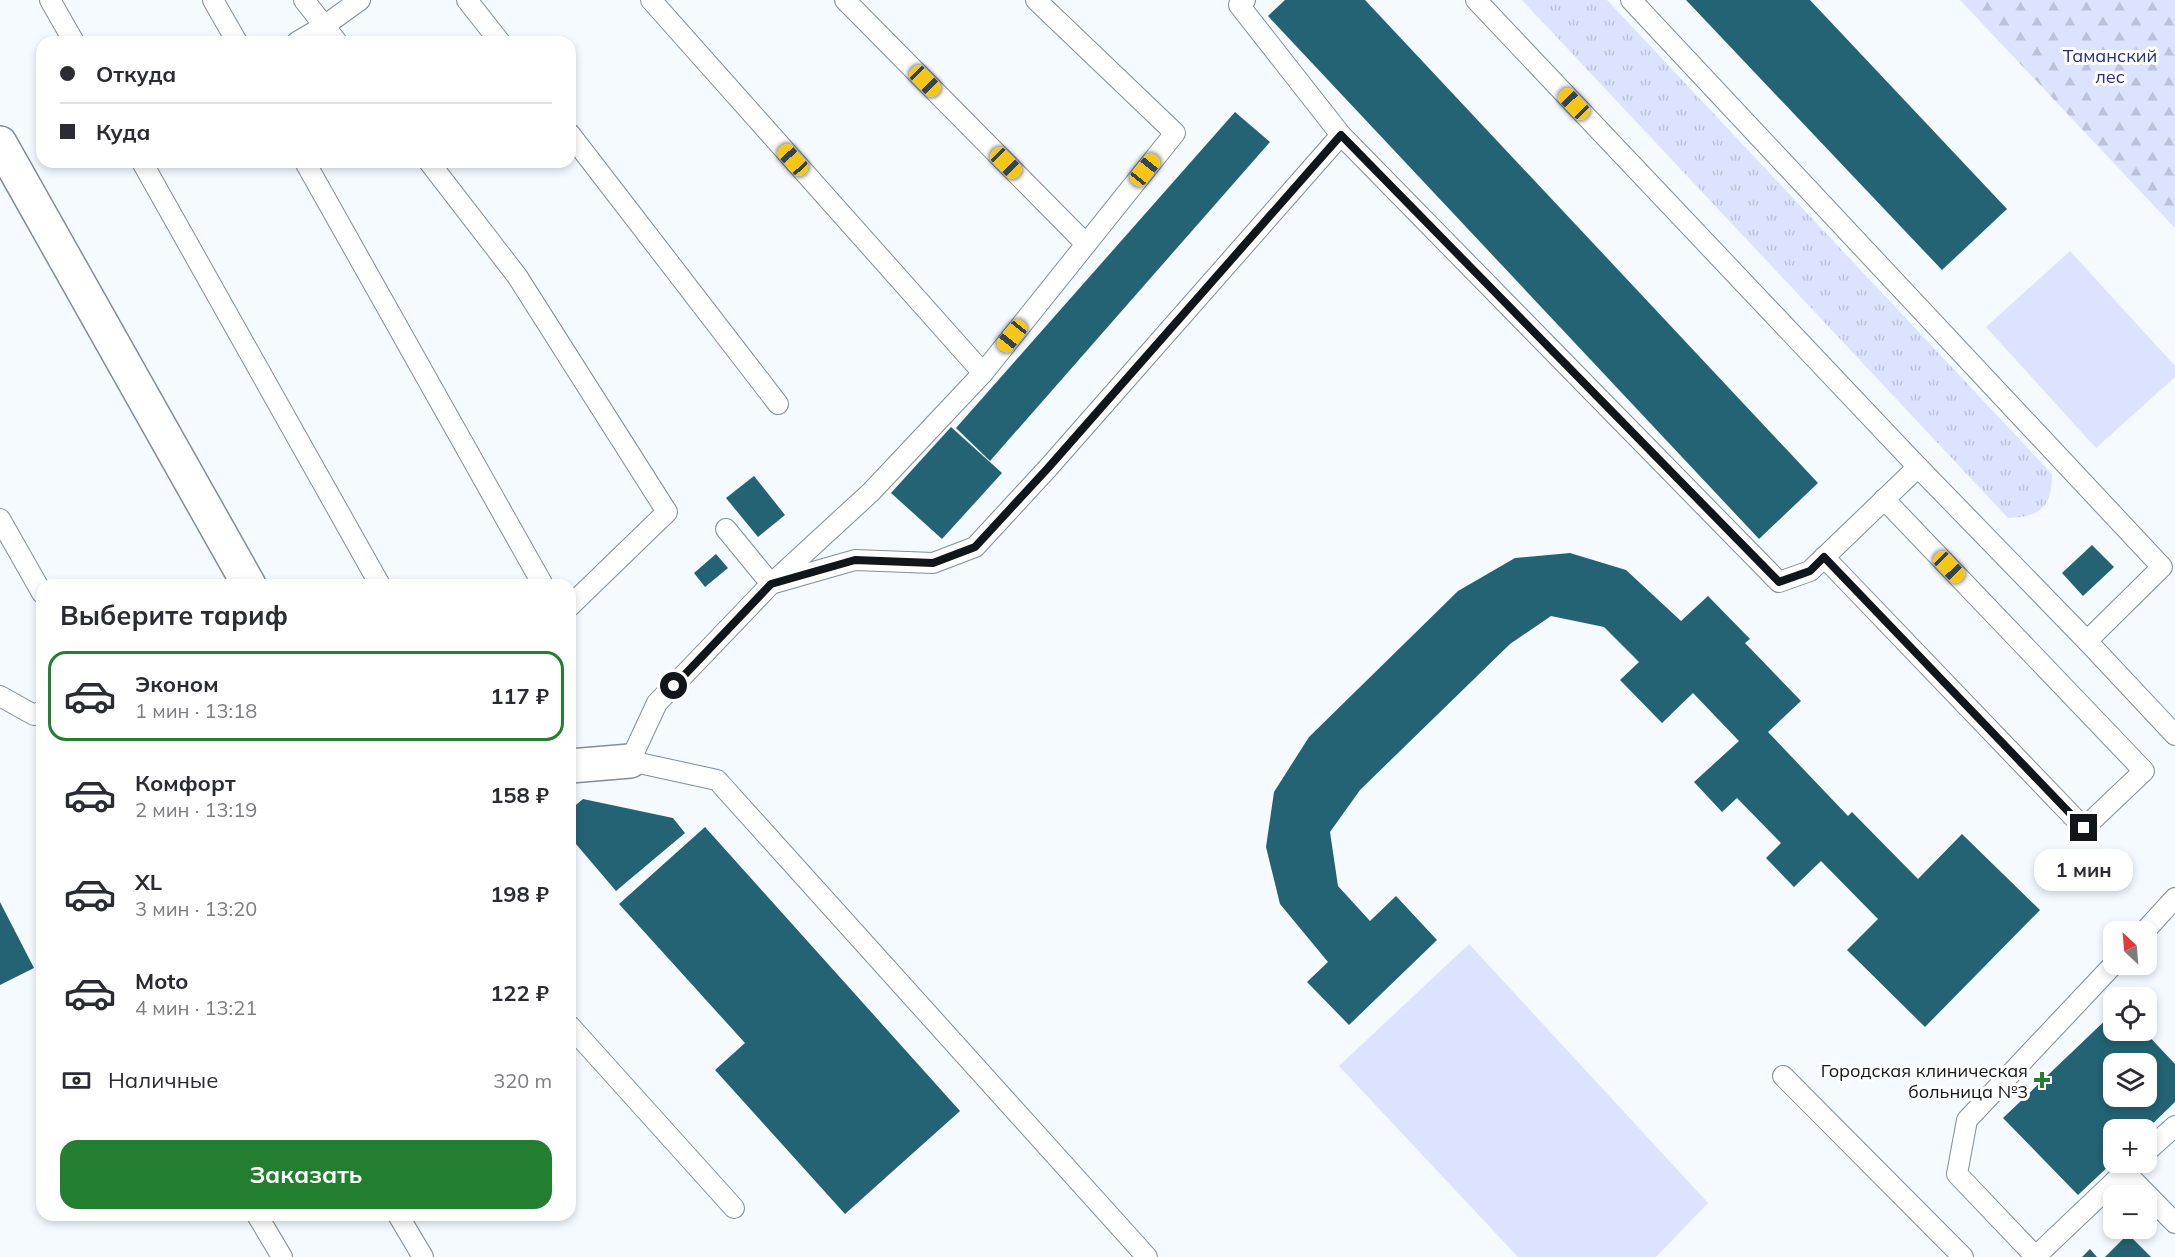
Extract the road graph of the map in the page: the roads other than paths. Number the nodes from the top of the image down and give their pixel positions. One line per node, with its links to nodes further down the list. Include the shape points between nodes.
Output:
1 (50, 0): 13 (lane)
2 (213, 0): 14 (lane)
3 (304, 0): 12 (lane)
4 (360, 0): 12 (lane)
5 (467, 0): 17 (lane)
6 (651, 0): 25 (lane)
7 (845, 0): 24 (lane)
8 (1036, 0): 24 (lane, via 1175,133)
9 (1245, 0): 18 (lane, via 1239,5)
10 (1476, 0): 27 (lane)
11 (1631, 0): 38 (lane, via 2162,567)
12 (324, 26): 15 (lane); 16 (lane)
13 (71, 36)
14 (234, 36)
15 (307, 36)
16 (332, 36)
17 (495, 36)
18 (1341, 135): 31 (lane, via 1779,582 1810,571); 36 (lane, via 975,547 933,563 855,560)
19 (576, 142): 26 (lane)
20 (0, 143): 32 (street)
21 (145, 168): 33 (lane)
22 (308, 168): 34 (lane)
23 (434, 168): 37 (lane, via 517,276 667,512)
24 (1086, 244): 25 (lane)
25 (983, 373): 36 (lane, via 871,492)
26 (778, 404)
27 (1918, 466): 28 (lane); 38 (lane)
28 (1884, 499): 31 (lane); 31 (lane, via 2144,771 2084,828)
29 (0, 519): 35 (lane)
30 (726, 529): 36 (lane)
31 (1824, 557)
32 (246, 579)
33 (377, 579)
34 (540, 579)
35 (36, 582)
36 (771, 584): 42 (lane, via 657,703)
37 (576, 600)
38 (2087, 641): 41 (lane)
39 (0, 696): 40 (lane)
40 (36, 713)
41 (2175, 735)
42 (630, 761): 43 (street); 59 (lane, via 717,780)
43 (576, 766)
44 (2175, 898): 45 (lane)
45 (2154, 921)
46 (2104, 975): 61 (lane, via 1967,1120 1957,1174)
47 (576, 1033): 53 (lane)
48 (1783, 1076): 60 (lane)
49 (2175, 1126): 50 (lane)
50 (2157, 1142)
51 (2125, 1173): 61 (lane)
52 (2136, 1173): 56 (lane)
53 (734, 1208)
54 (261, 1221): 57 (lane)
55 (402, 1221): 58 (lane)
56 (2175, 1223)
57 (282, 1257)
58 (423, 1257)
59 (1147, 1257)
60 (1963, 1257)
61 (2036, 1257)

